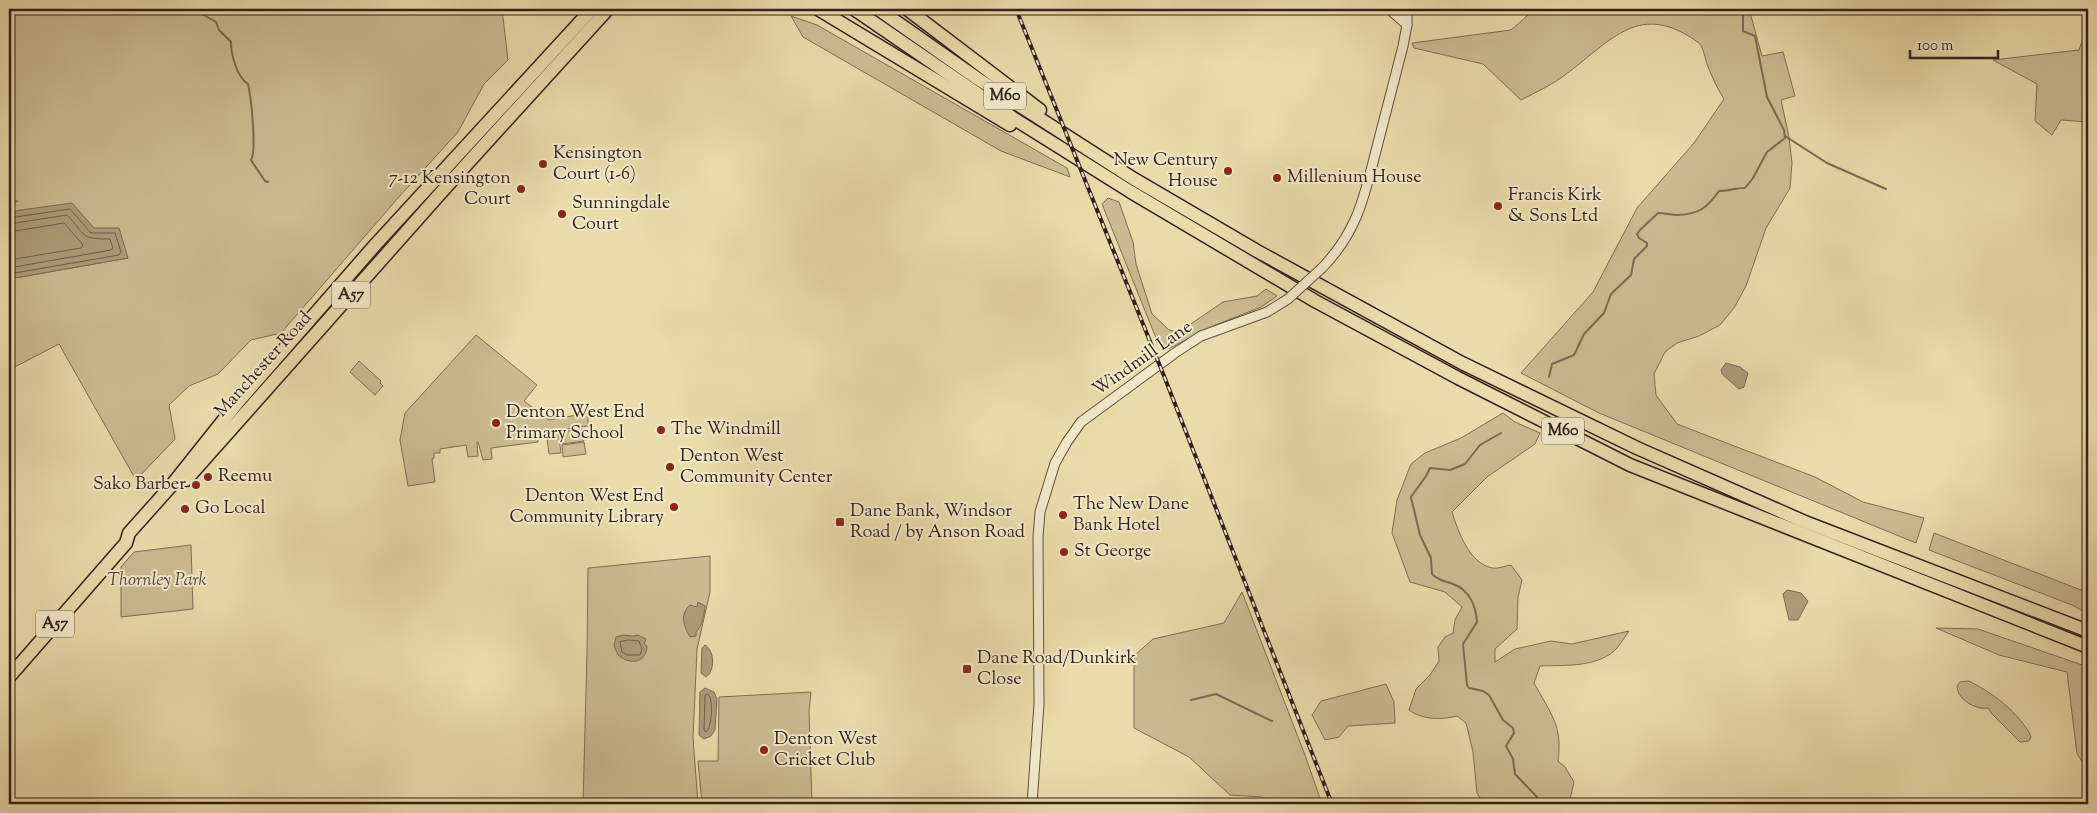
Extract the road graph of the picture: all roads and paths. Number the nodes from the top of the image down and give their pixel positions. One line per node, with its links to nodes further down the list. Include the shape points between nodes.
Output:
1 (592, 9): 13 (highway, Manchester Road / A57)
2 (608, 9): 12 (highway, Manchester Road / A57)
3 (818, 9): 10 (highway, M60, via 1019,130)
4 (854, 9): 10 (highway, M60)
5 (878, 9): 11 (highway, M60, via 978,79)
6 (907, 9): 11 (highway, M60)
7 (1389, 9): 9 (street)
8 (1408, 9): 9 (street, Windmill Lane)
9 (1407, 25): 18 (street, Windmill Lane, bridge, via 1362,207 1338,252 1288,299 1267,312 1202,336 1174,353 1082,422 1055,464 1040,512 1038,537 1039,704)
10 (1068, 153): 16 (highway, M60, via 1315,301 1630,465)
11 (1134, 179): 15 (highway, M60, via 1257,251 1462,363 1637,448 1806,522)
12 (446, 187): 13 (highway, A57, via 436,189 403,223); 14 (highway, Manchester Road / A57, via 135,539)
13 (376, 244): 14 (highway, Manchester Road / A57, via 238,402 129,533)
14 (126, 543): 17 (highway, Manchester Road / A57)
15 (2088, 631)
16 (2088, 647)
17 (9, 677)
18 (1032, 804)

